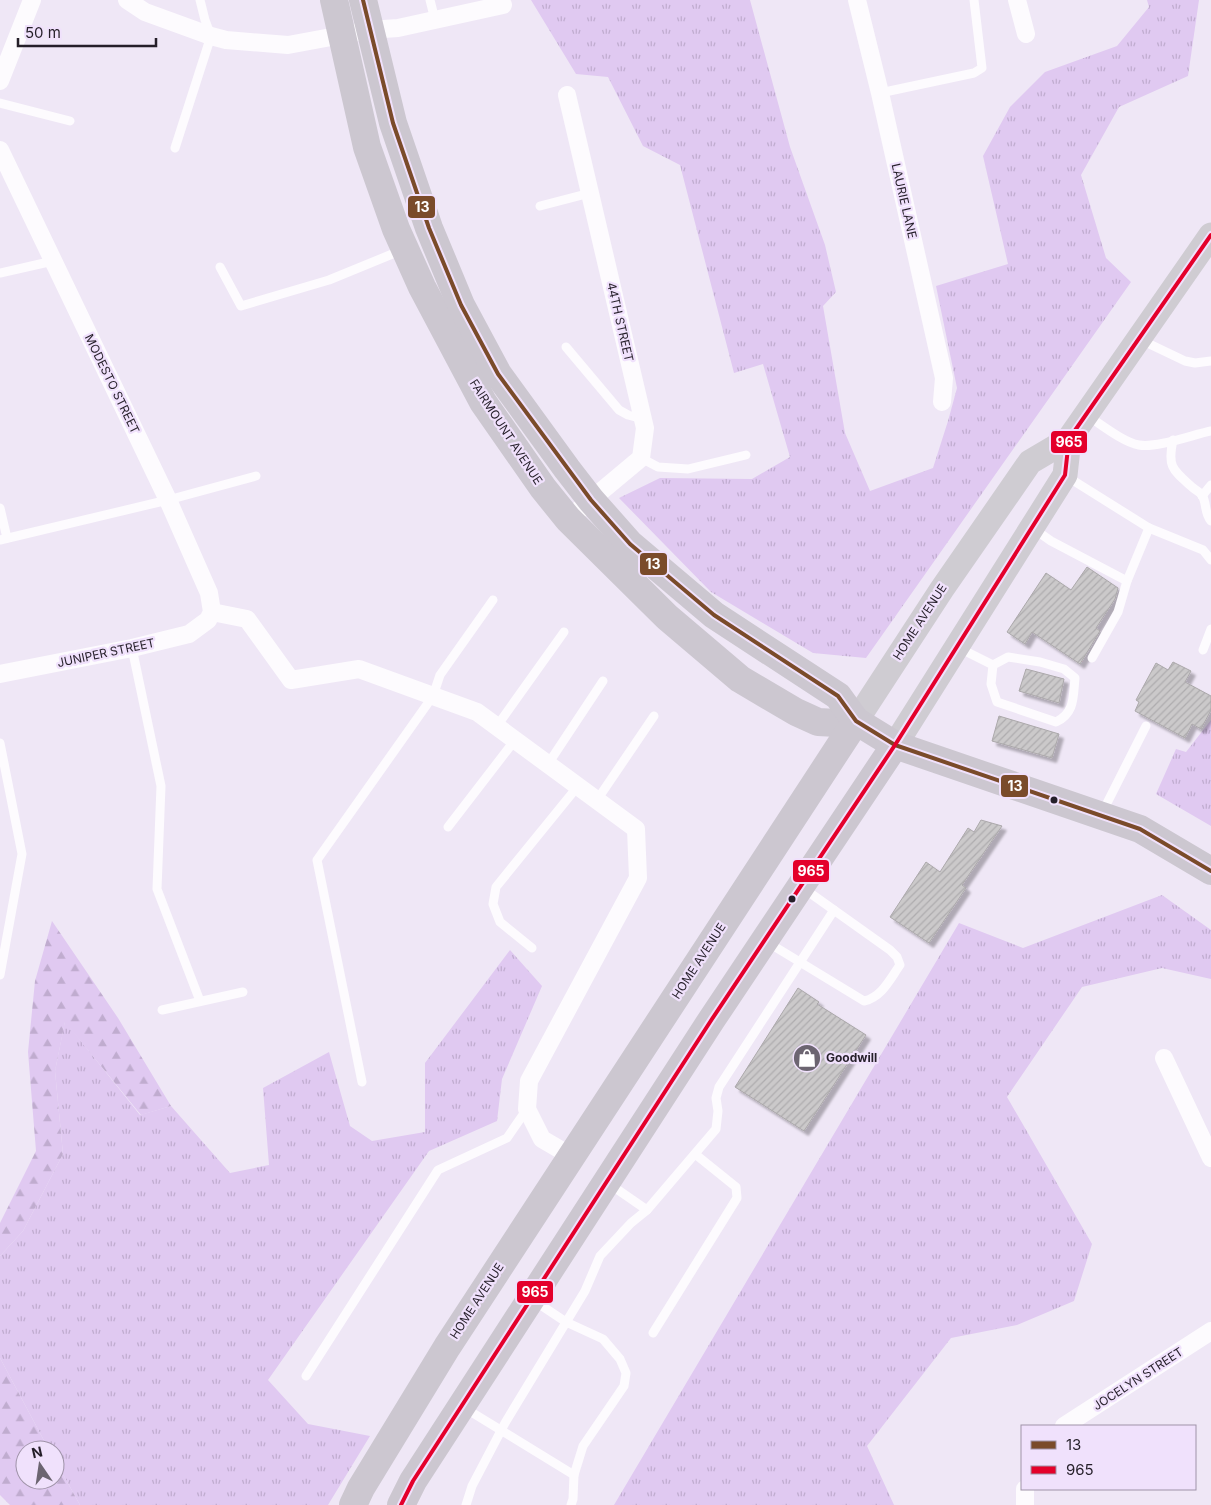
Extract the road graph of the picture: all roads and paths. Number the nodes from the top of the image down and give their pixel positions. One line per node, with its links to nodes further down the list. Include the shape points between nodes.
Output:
1 (32, 0): 17 (street)
2 (127, 0): 16 (street, via 145,12)
3 (200, 0): 16 (lane)
4 (334, 0): 15 (main road, FAIRMOUNT AVENUE)
5 (363, 0): 13 (main road, FAIRMOUNT AVENUE)
6 (430, 0): 12 (lane)
7 (857, 0): 18 (street, LAURIE LANE)
8 (974, 0): 18 (lane, via 982,68 974,74)
9 (1017, 0): 14 (street)
10 (484, 5): 11 (street); 12 (street)
11 (503, 5)
12 (435, 20): 13 (street)
13 (369, 30): 15 (street); 47 (main road, FAIRMOUNT AVENUE, via 393,123 429,228 461,305 498,374)
14 (1026, 34)
15 (342, 35): 16 (street, via 288,45); 27 (main road, FAIRMOUNT AVENUE, via 366,147)
16 (211, 36): 22 (lane)
17 (0, 81)
18 (880, 93): 34 (street, LAURIE LANE, via 944,378)
19 (567, 96): 24 (street, 44TH STREET)
20 (0, 103): 21 (lane)
21 (70, 121)
22 (176, 148)
23 (0, 150): 28 (street, MODESTO STREET)
24 (590, 193): 25 (lane); 36 (street, 44TH STREET)
25 (540, 206)
26 (1211, 235): 31 (main road, HOME AVENUE)
27 (405, 249): 29 (lane, via 329,280 241,306); 49 (main road, FAIRMOUNT AVENUE, via 483,402)
28 (53, 261): 30 (lane); 46 (street, MODESTO STREET)
29 (220, 267)
30 (0, 274)
31 (1138, 339): 33 (lane, via 1185,361); 35 (main road, HOME AVENUE)
32 (566, 347): 36 (lane, via 619,410)
33 (1211, 361)
34 (942, 402)
35 (1086, 415): 38 (main road, HOME AVENUE); 39 (lane, via 1138,445 1149,446)
36 (643, 420): 41 (street, 44TH STREET)
37 (1211, 431): 39 (lane)
38 (1069, 439): 42 (main road, HOME AVENUE); 69 (main road, HOME AVENUE, via 1030,462)
39 (1173, 440): 45 (lane, via 1171,465)
40 (746, 455): 41 (lane, via 688,469 658,468)
41 (641, 458): 47 (street)
42 (1065, 475): 51 (main road, HOME AVENUE); 52 (lane)
43 (256, 476): 46 (lane)
44 (1211, 485): 45 (lane)
45 (1202, 496): 50 (lane)
46 (168, 500): 53 (lane); 57 (street, MODESTO STREET, via 209,593)
47 (591, 500): 49 (street); 69 (main road, FAIRMOUNT AVENUE, via 630,544 714,615 838,696)
48 (0, 508): 53 (lane)
49 (568, 519): 69 (main road, FAIRMOUNT AVENUE, via 667,618 740,680 818,722)
50 (1211, 521)
51 (1031, 528): 55 (lane); 60 (main road, HOME AVENUE)
52 (1149, 528): 54 (lane, via 1203,550); 55 (lane)
53 (3, 539)
54 (1211, 560)
55 (1127, 581): 63 (lane, via 1118,612)
56 (493, 600): 67 (lane, via 440,675)
57 (210, 616): 61 (street, JUNIPER STREET, via 189,634); 67 (street, via 246,619 291,680 359,669)
58 (1211, 629): 62 (lane)
59 (564, 632): 70 (lane)
60 (956, 647): 64 (lane); 74 (main road, HOME AVENUE)
61 (132, 648): 65 (street, JUNIPER STREET); 88 (lane, via 162,786 157,889)
62 (1203, 650)
63 (1092, 658)
64 (992, 665): 64 (lane, via 992,684 997,702 1056,722 1065,718 1073,705 1075,678 1064,669 1008,657)
65 (0, 674)
66 (604, 681): 75 (lane)
67 (433, 696): 70 (street, via 477,712); 91 (lane, via 317,860)
68 (654, 716): 77 (lane)
69 (856, 721): 74 (main road, FAIRMOUNT AVENUE); 94 (main road, HOME AVENUE)
70 (497, 726): 72 (street)
71 (1146, 726): 78 (lane)
72 (515, 740): 75 (street); 79 (lane)
73 (0, 743): 86 (lane, via 22,854)
74 (895, 745): 78 (main road, FAIRMOUNT AVENUE); 81 (main road, HOME AVENUE)
75 (548, 764): 76 (street)
76 (578, 786): 77 (street); 84 (lane, via 496,887 493,904 500,922)
77 (597, 800): 92 (street, via 636,829 638,878 529,1081)
78 (1101, 816): 80 (main road, FAIRMOUNT AVENUE, via 1140,829)
79 (448, 827)
80 (1211, 871)
81 (800, 886): 82 (lane); 83 (main road, HOME AVENUE)
82 (834, 910): 85 (lane); 85 (lane, via 890,950 900,965 879,995 864,1001)
83 (764, 941): 85 (lane); 96 (main road, HOME AVENUE)
84 (532, 948)
85 (799, 962): 93 (lane, via 719,1087 716,1129)
86 (0, 975)
87 (243, 992): 88 (lane)
88 (200, 1001): 89 (lane)
89 (162, 1010)
90 (1164, 1058): 95 (street)
91 (362, 1082)
92 (527, 1109): 94 (street, via 542,1139); 102 (lane, via 507,1138 438,1170)
93 (695, 1154): 97 (lane); 101 (lane, via 736,1187 737,1198)
94 (571, 1156): 108 (main road, HOME AVENUE, via 448,1347)
95 (1211, 1158)
96 (607, 1182): 97 (lane); 98 (main road, HOME AVENUE)
97 (647, 1210): 99 (lane, via 631,1222 600,1256 585,1291)
98 (531, 1299): 99 (lane); 103 (main road, HOME AVENUE)
99 (566, 1322): 105 (lane); 106 (lane, via 602,1339 620,1359 626,1373 624,1386 583,1446)
100 (1211, 1331): 104 (street, JOCELYN STREET)
101 (653, 1333)
102 (306, 1376)
103 (462, 1406): 105 (lane); 109 (main road, HOME AVENUE)
104 (1066, 1425)
105 (501, 1432): 106 (lane); 110 (lane, via 472,1486)
106 (574, 1475): 111 (lane)
107 (1025, 1490): 112 (street)
108 (353, 1505)
109 (401, 1505)
110 (466, 1505)
111 (570, 1505)
112 (1025, 1505)

